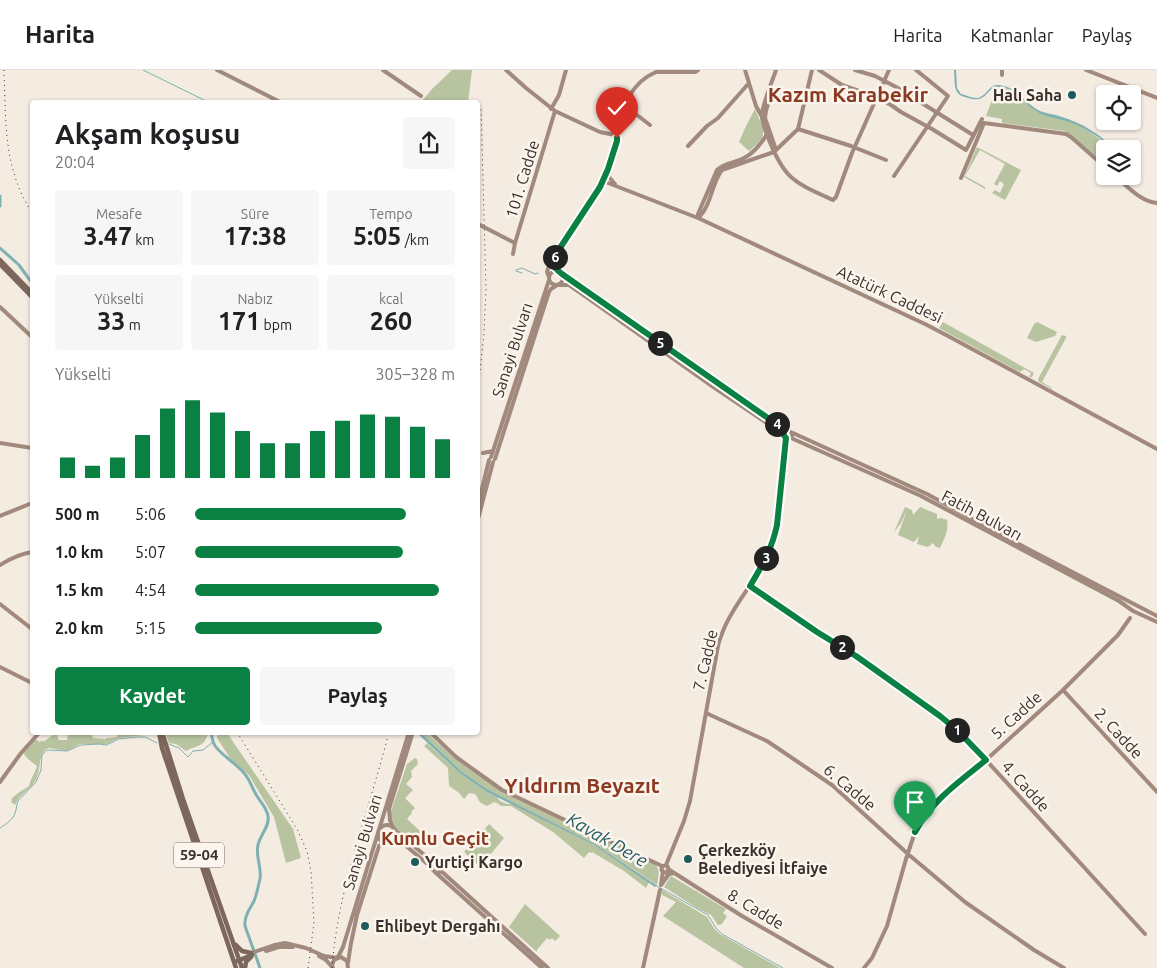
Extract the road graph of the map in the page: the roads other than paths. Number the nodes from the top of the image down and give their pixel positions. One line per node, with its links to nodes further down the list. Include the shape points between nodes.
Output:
1 (217, 70): 20 (street)
2 (383, 70): 17 (street)
3 (506, 70): 22 (street)
4 (566, 70): 22 (street, 101. Cadde)
5 (745, 70): 16 (street)
6 (777, 70): 24 (street, via 763,109)
7 (812, 70): 28 (street)
8 (819, 70): 18 (street, via 842,85)
9 (855, 70): 15 (street)
10 (889, 70): 15 (street)
11 (916, 70): 23 (street, via 948,96)
12 (1086, 70): 19 (street)
13 (656, 71): 14 (street); 21 (street, via 637,85)
14 (696, 71)
15 (884, 81): 18 (street); 23 (street)
16 (749, 83): 24 (street, via 756,106); 32 (street)
17 (421, 96)
18 (876, 98): 27 (street); 33 (street)
19 (1157, 98)
20 (276, 100)
21 (624, 105): 26 (street); 31 (street)
22 (553, 110): 31 (street); 45 (street, 101. Cadde)
23 (936, 112): 27 (street); 30 (street)
24 (764, 118): 29 (street); 34 (street)
25 (982, 119): 27 (street, via 966,150)
26 (650, 125)
27 (927, 126): 38 (street)
28 (798, 129): 33 (street); 34 (street)
29 (767, 134): 34 (street); 43 (street, via 744,159 717,170)
30 (973, 135)
31 (615, 136): 37 (street, via 617,141)
32 (688, 146)
33 (854, 148): 34 (street, via 833,200 787,174); 36 (street)
34 (775, 151): 43 (street, via 722,170)
35 (1096, 159): 39 (street, via 1066,134 984,123)
36 (886, 160)
37 (608, 169): 40 (street); 40 (street)
38 (894, 176)
39 (961, 178)
40 (607, 181): 43 (street, Atatürk Caddesi); 46 (street)
41 (1126, 185): 42 (street, via 1146,201)
42 (1157, 203)
43 (698, 218): 63 (street, Atatürk Caddesi, via 948,336)
44 (480, 226): 45 (street)
45 (515, 243): 47 (street, 101. Cadde)
46 (558, 251): 50 (street); 51 (street, via 552,262)
47 (513, 254)
48 (0, 260): 55 (main road)
49 (0, 264): 56 (main road)
50 (549, 265): 51 (street, Fatih Bulvarı); 53 (street, Sanayi Bulvarı)
51 (554, 268): 52 (street, Fatih Bulvarı)
52 (561, 273): 53 (street, via 553,272); 54 (street, via 563,281); 60 (street, Fatih Bulvarı)
53 (549, 278): 54 (street, via 551,283); 64 (street, Sanayi Bulvarı)
54 (558, 285): 60 (street, Fatih Bulvarı, via 568,285 585,296); 66 (street, Sanayi Bulvarı, via 549,292)
55 (30, 291)
56 (30, 296)
57 (0, 307): 58 (street)
58 (30, 335)
59 (793, 433): 60 (street); 60 (street, Fatih Bulvarı); 71 (street, Fatih Bulvarı, via 927,494)
60 (786, 435): 72 (street, Fatih Bulvarı, via 915,494); 75 (street, 7. Cadde, via 774,539)
61 (0, 442): 62 (street)
62 (30, 447)
63 (1157, 449)
64 (493, 451): 65 (street); 66 (street, Sanayi Bulvarı)
65 (483, 453)
66 (492, 459): 67 (street, Sanayi Bulvarı); 69 (street, Sanayi Bulvarı)
67 (480, 498)
68 (30, 504): 70 (street)
69 (480, 510)
70 (0, 516)
71 (1028, 548): 72 (street); 77 (street, Fatih Bulvarı)
72 (1024, 551): 79 (street, Fatih Bulvarı)
73 (30, 552): 74 (street)
74 (0, 565)
75 (750, 586): 88 (street, 7. Cadde, via 723,631); 95 (street, 4. Cadde, via 940,716)
76 (0, 604): 84 (street)
77 (1134, 604): 78 (street, Fatih Bulvarı); 79 (street)
78 (1140, 607): 80 (street); 81 (street, Fatih Bulvarı)
79 (1130, 609): 80 (street, Fatih Bulvarı)
80 (1138, 613): 83 (street, Fatih Bulvarı)
81 (1157, 616)
82 (1130, 618): 87 (street, 5. Cadde, via 1118,635)
83 (1157, 622)
84 (30, 627)
85 (0, 667): 86 (street)
86 (30, 682)
87 (1063, 690): 95 (street, 5. Cadde); 97 (street, 2. Cadde)
88 (706, 713): 102 (street, 6. Cadde, via 767,741 824,780); 105 (street, 7. Cadde, via 690,801)
89 (37, 735): 96 (street)
90 (161, 735): 94 (main road, 59-04)
91 (408, 735): 99 (street, Sanayi Bulvarı)
92 (412, 735): 98 (street, Sanayi Bulvarı, via 389,809)
93 (433, 735): 105 (street, 8. Cadde, via 456,757 502,790)
94 (163, 745): 109 (main road, 59-04); 113 (main road, 59-04)
95 (986, 760): 101 (street, 5. Cadde, via 936,803 917,828); 108 (street, 4. Cadde)
96 (0, 782)
97 (1157, 792)
98 (394, 828): 99 (street, via 385,825); 100 (street, via 394,839); 104 (street)
99 (378, 831): 100 (street, via 380,839); 112 (street, Sanayi Bulvarı)
100 (386, 843): 104 (street, via 405,845); 115 (street, Sanayi Bulvarı, via 379,846 370,872 356,920)
101 (910, 848): 102 (street); 103 (street, 5. Cadde)
102 (903, 850): 103 (street, 6. Cadde)
103 (910, 857): 122 (street, 5. Cadde, via 906,860 887,926); 123 (street, 6. Cadde, via 965,902)
104 (433, 866): 114 (street)
105 (665, 869): 106 (street, 8. Cadde); 107 (street, 7. Cadde)
106 (674, 873): 107 (street, via 669,874); 121 (street, 8. Cadde)
107 (661, 887): 120 (street, 7. Cadde)
108 (1145, 934)
109 (232, 939): 111 (main road, via 242,952); 113 (main road, 59-04)
110 (262, 951): 111 (street); 112 (street, via 285,943); 118 (street, via 286,946 306,950 326,960)
111 (251, 954): 113 (main road); 117 (main road)
112 (338, 958): 115 (street, via 344,958); 118 (street, Sanayi Bulvarı, via 334,960)
113 (236, 960): 116 (main road, 59-04); 117 (main road, 59-04)
114 (541, 964): 119 (street)
115 (349, 966)
116 (236, 968)
117 (243, 968)
118 (333, 968)
119 (548, 968)
120 (643, 968)
121 (832, 968)
122 (864, 968)
123 (1064, 968)

